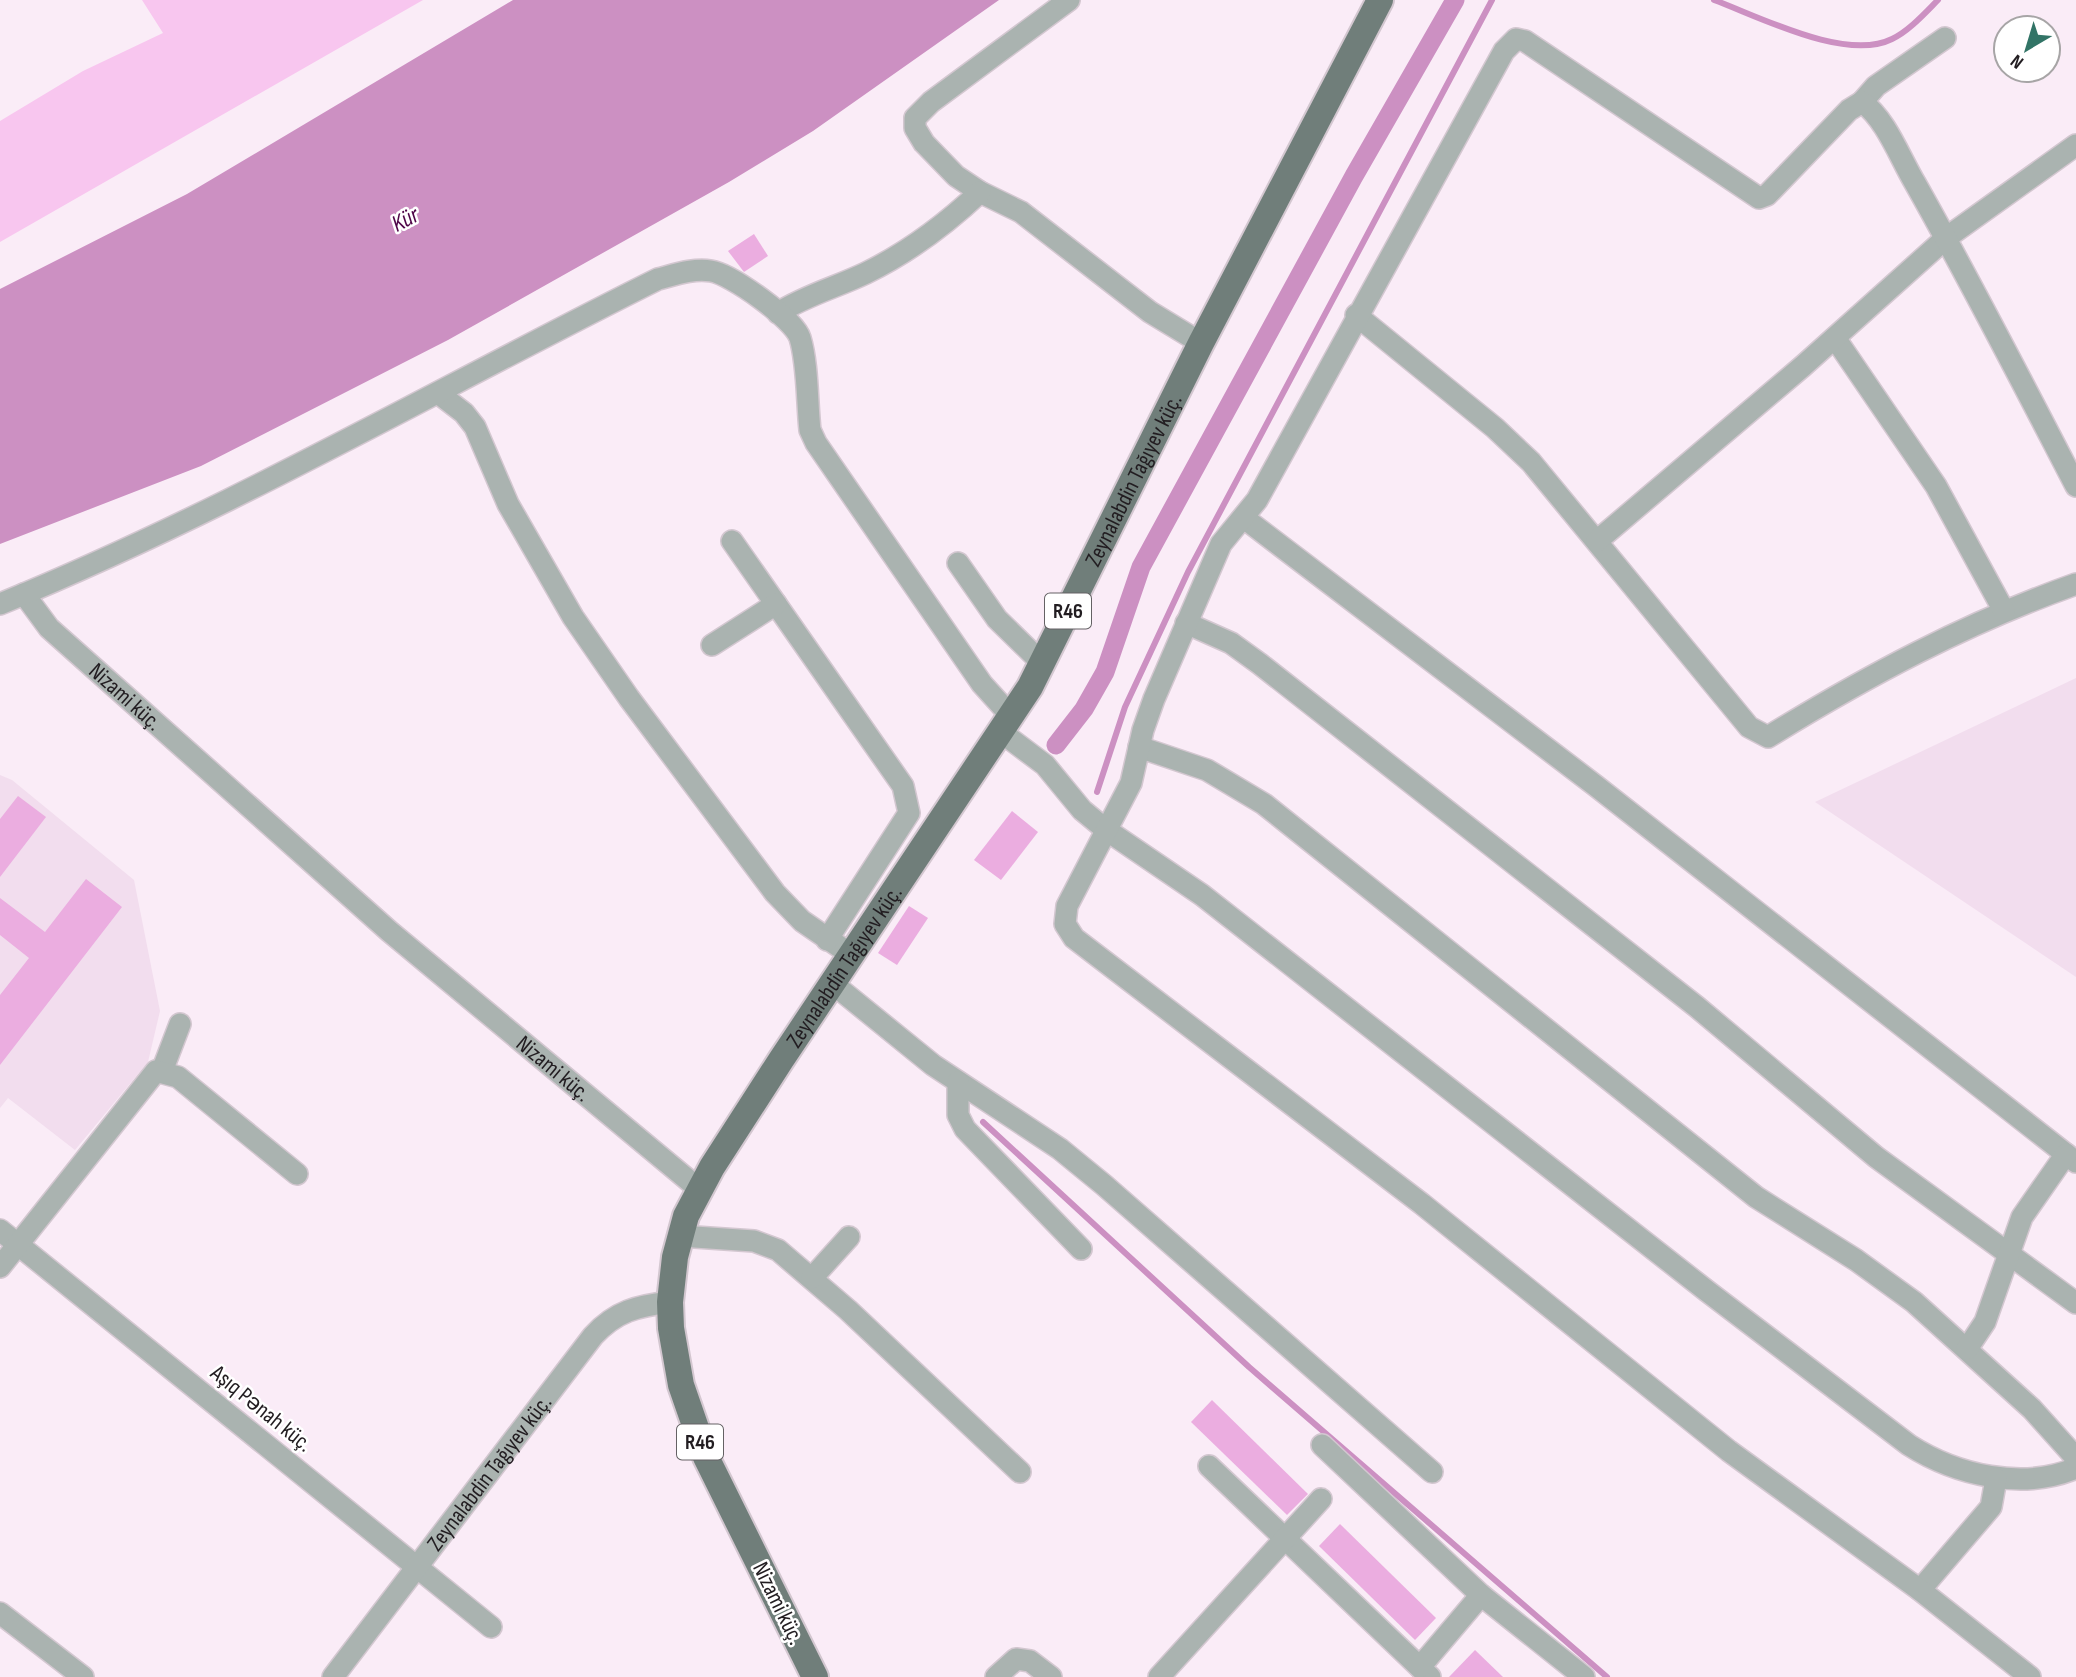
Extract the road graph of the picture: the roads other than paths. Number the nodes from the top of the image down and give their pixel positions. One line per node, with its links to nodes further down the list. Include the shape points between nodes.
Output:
1 (1069, 0): 6 (street, via 915,118 924,143 956,176)
2 (1380, 0): 11 (main road, Zeynalabdin Tağıyev küç. / R46)
3 (1945, 38): 4 (street, via 1876,86)
4 (1862, 102): 7 (street, via 1882,126); 9 (street, via 1759,198 1517,39 1504,51)
5 (2076, 145): 7 (street)
6 (980, 192): 8 (street, via 913,246); 11 (street, via 1021,212 1150,312)
7 (1946, 238): 10 (street); 13 (street)
8 (778, 313): 12 (street, via 726,276 687,272 658,279); 26 (street, via 800,338 810,430 816,443)
9 (1356, 315): 14 (street); 16 (street, via 1495,428 1531,462)
10 (1835, 338): 16 (street); 22 (street, via 1936,486)
11 (1201, 342): 25 (main road, Zeynalabdin Tağıyev küç. / R46)
12 (438, 393): 19 (street, via 257,487); 29 (street, via 475,427 508,504 573,617 629,698 775,893)
13 (2076, 486)
14 (1244, 518): 23 (street, via 1221,544); 35 (street)
15 (732, 541): 21 (street)
16 (1597, 541): 22 (street, via 1749,727 1768,737 1887,665)
17 (958, 563): 25 (street, via 997,619)
18 (2076, 584): 22 (street)
19 (24, 594): 20 (street); 37 (street, Nizami küç., via 49,628 388,931)
20 (0, 604)
21 (776, 604): 24 (street); 29 (street, via 903,786 909,803 909,813)
22 (2004, 611)
23 (1186, 623): 27 (street); 43 (street, via 1231,643 1260,664 1707,1014 1876,1157)
24 (712, 645)
25 (1042, 663): 26 (main road, Zeynalabdin Tağıyev küç. / R46)
26 (1006, 724): 28 (street); 30 (main road, Zeynalabdin Tağıyev küç. / R46)
27 (1139, 747): 28 (street, via 1131,783); 48 (street, via 1208,770 1255,798 1747,1190 1866,1267)
28 (1105, 829): 55 (street, via 1202,895 1909,1445); 59 (street, via 1068,906 1065,924 1074,938 1432,1212 1729,1451)
29 (827, 940): 30 (street)
30 (850, 954): 31 (main road, Zeynalabdin Tağıyev küç. / R46)
31 (832, 983): 34 (street); 37 (main road, Zeynalabdin Tağıyev küç. / R46)
32 (180, 1024): 33 (street)
33 (162, 1070): 36 (street, via 178,1077); 41 (street, via 152,1074)
34 (958, 1082): 42 (street, via 958,1115 965,1129); 54 (street, via 1060,1149 1104,1185)
35 (2071, 1158): 43 (street, via 2022,1217)
36 (296, 1174)
37 (699, 1189): 39 (main road, Nizami küç. / R46)
38 (0, 1230): 41 (street, Aşıq Pənah küç.)
39 (680, 1236): 45 (street, via 754,1241 778,1250); 46 (main road, Nizami küç. / R46)
40 (849, 1237): 45 (street)
41 (18, 1245): 44 (street); 58 (street, Aşıq Pənah küç.)
42 (1081, 1249)
43 (2009, 1255): 47 (street); 48 (street, via 1985,1322)
44 (0, 1268)
45 (813, 1278): 53 (street)
46 (670, 1302): 58 (street, Zeynalabdin Tağıyev küç., via 638,1306 607,1321); 66 (main road, Nizami küç. / R46, via 674,1354 692,1421)
47 (2076, 1303)
48 (1967, 1349): 50 (street, via 2032,1409)
49 (1322, 1445): 60 (street)
50 (2076, 1458)
51 (1209, 1466): 57 (street)
52 (2076, 1468): 55 (street, via 2054,1476)
53 (1020, 1472)
54 (1432, 1472)
55 (1996, 1479): 59 (street, via 1991,1507)
56 (1321, 1499): 57 (street)
57 (1285, 1539): 63 (street); 69 (street)
58 (416, 1566): 62 (street, Aşıq Pənah küç.); 65 (street, Zeynalabdin Tağıyev küç.)
59 (1920, 1590): 71 (street)
60 (1481, 1595): 63 (street); 70 (street)
61 (0, 1613): 64 (street)
62 (491, 1627)
63 (1425, 1672)
64 (83, 1677)
65 (333, 1677)
66 (815, 1677)
67 (996, 1677): 68 (street, via 1016,1659 1030,1661)
68 (1051, 1677)
69 (1159, 1677)
70 (1584, 1677)
71 (2030, 1677)

